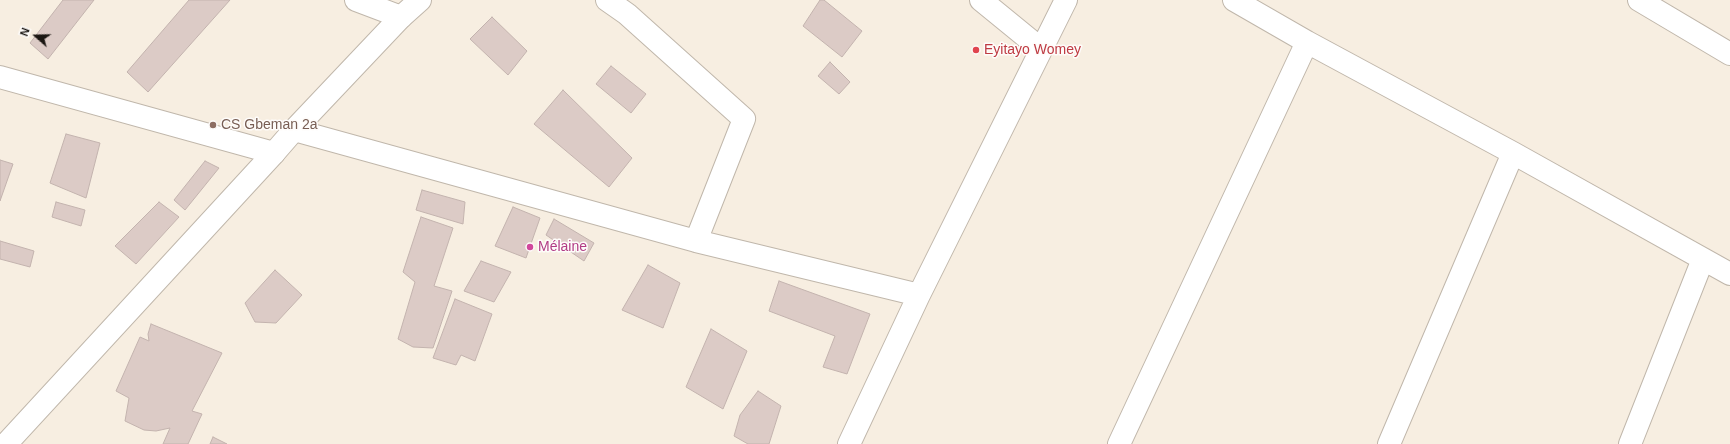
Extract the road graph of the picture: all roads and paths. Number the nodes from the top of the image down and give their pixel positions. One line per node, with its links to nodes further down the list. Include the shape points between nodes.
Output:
1 (356, 0): 8 (street)
2 (420, 0): 8 (street)
3 (607, 0): 16 (street, via 628,14 744,119)
4 (981, 0): 10 (street)
5 (1066, 0): 10 (street)
6 (1234, 0): 9 (street)
7 (1639, 0): 11 (street)
8 (401, 17): 13 (street)
9 (1307, 42): 14 (street); 22 (street)
10 (1041, 49): 19 (street)
11 (1730, 54)
12 (0, 77): 15 (street)
13 (294, 130): 15 (street); 16 (street)
14 (1513, 153): 17 (street); 23 (street)
15 (274, 154): 20 (street)
16 (696, 240): 19 (street)
17 (1703, 259): 18 (street); 24 (street)
18 (1730, 274)
19 (920, 295): 21 (street)
20 (6, 444)
21 (849, 444)
22 (1118, 444)
23 (1389, 444)
24 (1630, 444)

